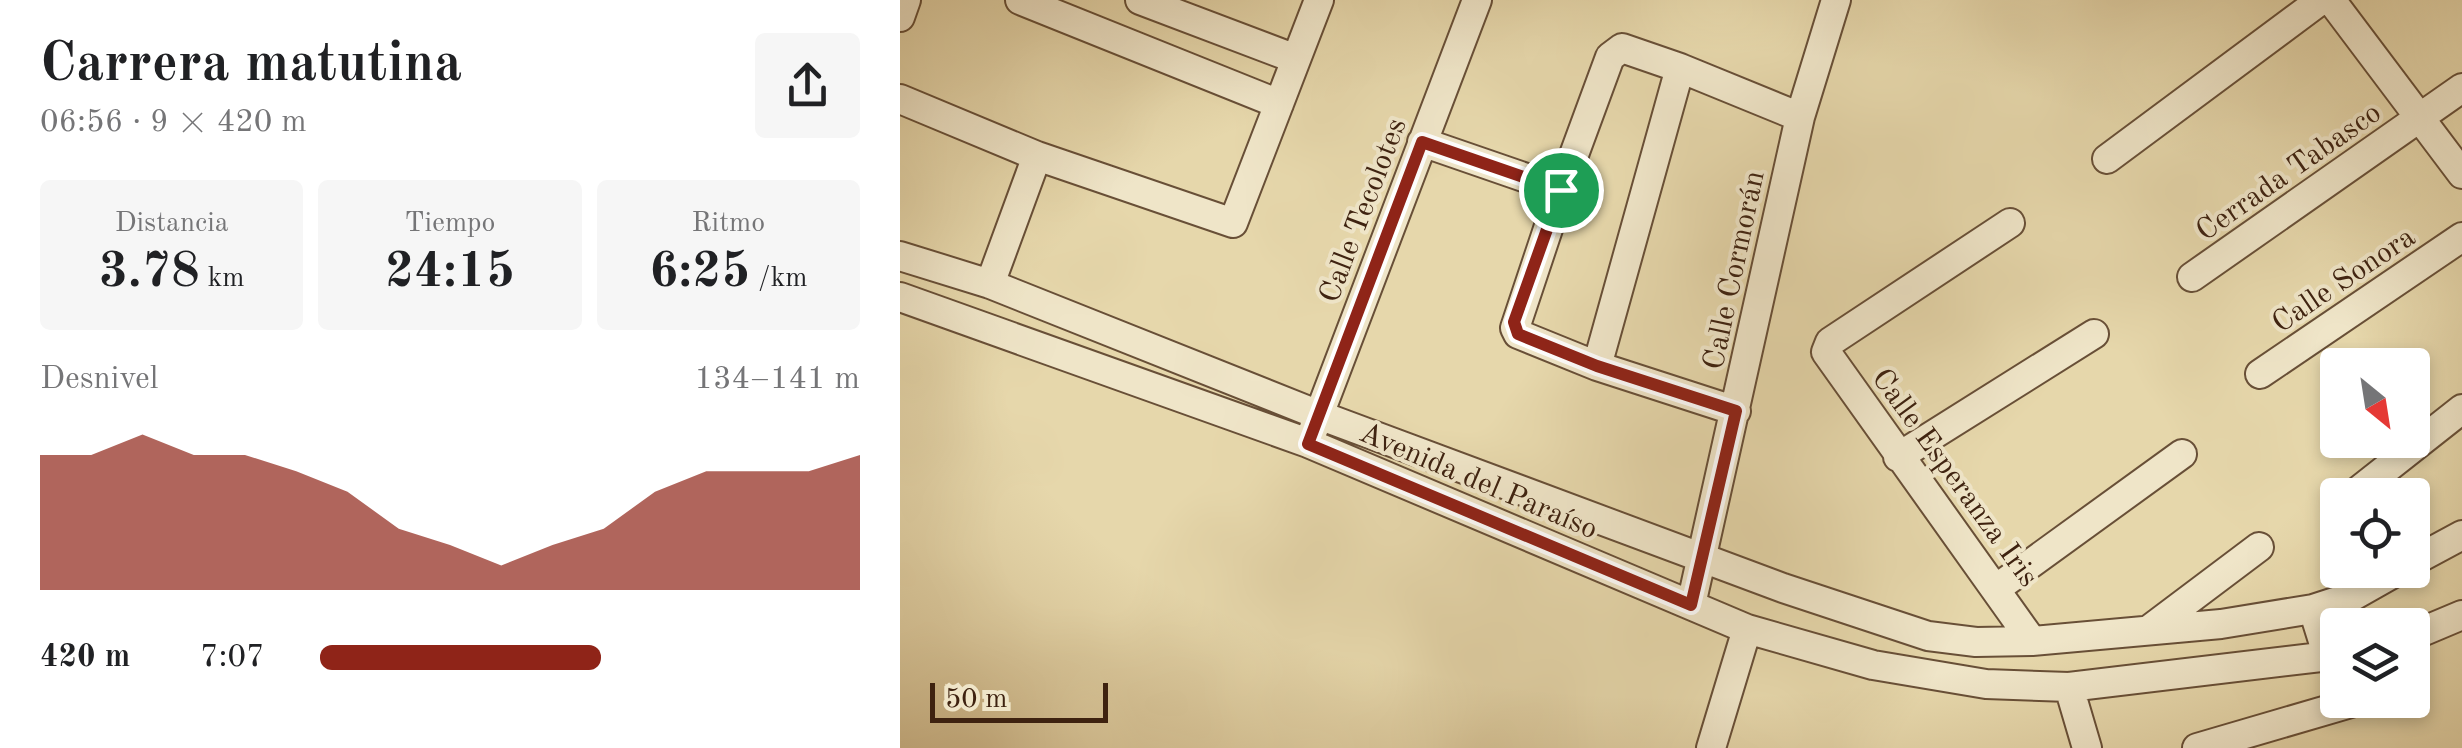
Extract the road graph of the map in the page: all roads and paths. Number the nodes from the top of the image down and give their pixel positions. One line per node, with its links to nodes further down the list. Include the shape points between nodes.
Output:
1 (906, 0): 9 (street)
2 (1020, 0): 14 (street)
3 (1140, 0): 10 (street)
4 (1319, 0): 10 (street)
5 (1477, 0): 17 (street, Calle Tecolotes)
6 (1836, 0): 15 (street, Calle Cormorán)
7 (2321, 0): 19 (street)
8 (2331, 0): 16 (street)
9 (900, 17)
10 (1296, 60): 14 (street)
11 (1680, 68): 15 (street); 21 (street, via 1622,48 1610,57); 29 (street)
12 (2462, 88): 16 (street, Cerrada Tabasco)
13 (900, 99): 18 (street)
14 (1279, 104): 18 (street, via 1232,223)
15 (1800, 116): 32 (street, Calle Cormorán)
16 (2421, 117): 20 (street); 25 (street, Cerrada Tabasco)
17 (1422, 142): 21 (street); 33 (street, Calle Tecolotes)
18 (1037, 156): 26 (street)
19 (2107, 158)
20 (2462, 174)
21 (1561, 190): 29 (street, via 1515,328)
22 (2010, 223): 36 (street, Calle Esperanza Iris, via 1830,342 1826,352)
23 (2462, 237): 30 (street, Calle Sonora)
24 (900, 256): 26 (street, Avenida del Paraíso)
25 (2192, 277)
26 (990, 284): 33 (street, Avenida del Paraíso)
27 (900, 297): 34 (street, Avenida del Paraíso)
28 (2094, 334): 36 (street)
29 (1597, 366): 32 (street)
30 (2260, 374)
31 (2462, 408): 37 (street)
32 (1736, 411): 41 (street, Calle Cormorán)
33 (1319, 414): 34 (street, Calle Tecolotes); 41 (street, Avenida del Paraíso)
34 (1308, 444): 44 (street, Avenida del Paraíso)
35 (2182, 454): 42 (street)
36 (1898, 457): 42 (street, Calle Esperanza Iris)
37 (2374, 478)
38 (2462, 535): 40 (street)
39 (2259, 547): 50 (street)
40 (2430, 552)
41 (1704, 556): 44 (street, Calle Cormorán); 51 (street, Avenida del Paraíso)
42 (1997, 588): 52 (street, Calle Esperanza Iris)
43 (2367, 588): 45 (street, Avenida del Paraíso)
44 (1691, 605): 49 (street, Avenida del Paraíso)
45 (2313, 609): 47 (street); 50 (street, Avenida del Paraíso)
46 (2462, 615): 48 (street)
47 (2320, 625)
48 (2430, 628)
49 (1747, 629): 54 (street, Avenida del Paraíso); 57 (street)
50 (2150, 629): 52 (street, Avenida del Paraíso)
51 (1928, 636): 52 (street, Avenida del Paraíso); 54 (street)
52 (2032, 641)
53 (2320, 657): 55 (street, Avenida del Paraíso)
54 (1918, 675): 55 (street, Avenida del Paraíso)
55 (2069, 686): 58 (street)
56 (2320, 712): 59 (street)
57 (1711, 748)
58 (2088, 748)
59 (2197, 748)

